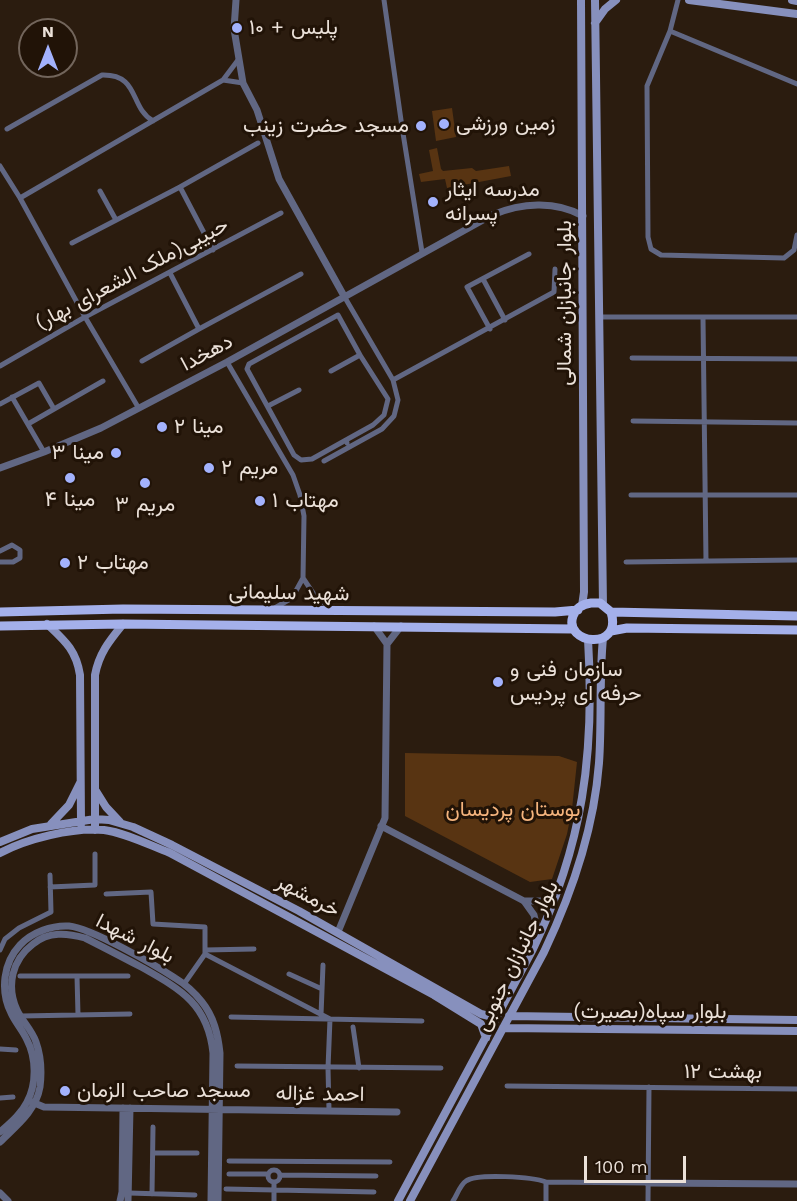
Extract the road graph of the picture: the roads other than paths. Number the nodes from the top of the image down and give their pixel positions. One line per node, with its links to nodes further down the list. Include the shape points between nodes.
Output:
1 (236, 0): 13 (street)
2 (384, 0): 30 (street)
3 (595, 0): 11 (main road, بلوار جانبازان شمالی)
4 (616, 0): 11 (main road)
5 (678, 0): 12 (street)
6 (689, 0): 10 (main road)
7 (792, 0): 8 (main road)
8 (797, 1)
9 (580, 3): 25 (main road, بلوار جانبازان شمالی)
10 (797, 14)
11 (595, 22): 38 (main road, بلوار جانبازان شمالی)
12 (670, 31): 16 (street); 27 (street, via 647,86 651,249 661,255 784,258 794,250)
13 (238, 60): 14 (street); 15 (street)
14 (222, 80): 15 (street); 17 (street)
15 (243, 83): 36 (street, via 257,110 279,179)
16 (797, 84)
17 (153, 121): 18 (street, via 147,118 130,86 107,75); 23 (street)
18 (7, 129)
19 (258, 143): 21 (street)
20 (0, 166): 23 (street)
21 (180, 187): 26 (street); 29 (street)
22 (100, 191): 26 (street)
23 (20, 198): 37 (street)
24 (281, 213): 29 (street, حبیبی(ملک الشعرای بهار))
25 (583, 216): 30 (street, دهخدا, via 553,206 513,208 479,221); 79 (main road, بلوار جانبازان شمالی, via 584,595)
26 (116, 220): 28 (street)
27 (797, 235)
28 (72, 243)
29 (213, 250): 33 (street, حبیبی(ملک الشعرای بهار))
30 (422, 252): 36 (street, دهخدا)
31 (529, 254): 35 (street)
32 (555, 269): 41 (street, via 554,292)
33 (170, 273): 37 (street, حبیبی(ملک الشعرای بهار)); 42 (street)
34 (301, 274): 42 (street)
35 (483, 279): 41 (street); 43 (street, via 467,287)
36 (344, 296): 49 (street, دهخدا); 52 (street)
37 (85, 317): 50 (street, حبیبی(ملک الشعرای بهار)); 58 (street)
38 (599, 317): 40 (street); 78 (main road, بلوار جانبازان شمالی)
39 (797, 317): 40 (street)
40 (703, 318): 46 (street)
41 (505, 320): 43 (street)
42 (199, 329): 48 (street)
43 (490, 329): 52 (street)
44 (360, 355): 51 (street); 57 (street, via 338,315 249,364); 64 (street, via 388,399 384,416)
45 (632, 358): 46 (street)
46 (703, 358): 47 (street); 61 (street)
47 (797, 359)
48 (142, 361)
49 (226, 362): 58 (street, دهخدا); 77 (street, via 293,474 304,516)
50 (0, 366)
51 (331, 371)
52 (393, 380): 65 (street, via 398,400 394,416 382,429)
53 (103, 381): 59 (street)
54 (299, 390): 57 (street)
55 (12, 397): 56 (street); 59 (street, via 39,383); 63 (street)
56 (0, 404)
57 (268, 406): 64 (street, via 294,455 301,460 312,459)
58 (138, 407): 66 (street, دهخدا)
59 (54, 409): 63 (street)
60 (633, 421): 61 (street)
61 (704, 422): 62 (street); 70 (street)
62 (797, 423)
63 (28, 424): 66 (street)
64 (346, 440): 65 (street)
65 (350, 447): 67 (street)
66 (44, 452): 68 (street, دهخدا)
67 (324, 461)
68 (0, 468)
69 (631, 495): 70 (street)
70 (705, 495): 71 (street); 74 (street)
71 (797, 495)
72 (0, 550): 75 (street, via 12,545 20,550 20,558)
73 (797, 560): 74 (street)
74 (706, 561): 76 (street)
75 (0, 562)
76 (626, 562)
77 (303, 578): 80 (street, via 292,598); 81 (street, via 315,596)
78 (603, 605): 79 (main road, via 595,603); 83 (main road)
79 (580, 608): 81 (main road, شهید سلیمانی, via 555,612); 90 (main road, via 572,620)
80 (270, 610): 81 (main road, شهید سلیمانی); 82 (main road, شهید سلیمانی)
81 (336, 611)
82 (0, 612)
83 (611, 612): 84 (main road); 92 (main road)
84 (797, 616)
85 (47, 624): 86 (main road, شهید سلیمانی); 89 (main road, شهید سلیمانی); 96 (main road, via 72,648 78,662)
86 (123, 624): 87 (main road, شهید سلیمانی); 97 (main road, via 104,648 95,675)
87 (374, 626): 88 (main road, شهید سلیمانی); 95 (street)
88 (401, 626): 90 (main road, شهید سلیمانی); 95 (street)
89 (0, 627)
90 (573, 629): 94 (main road)
91 (797, 630): 92 (main road)
92 (611, 631): 93 (main road)
93 (603, 638): 94 (main road); 134 (main road, بلوار جانبازان جنوبی, via 599,765 584,848 559,921)
94 (588, 639): 111 (main road, بلوار جانبازان جنوبی, via 588,764 573,846)
95 (387, 644): 102 (street, via 385,818)
96 (81, 782): 99 (main road); 101 (main road, via 69,805)
97 (96, 790): 98 (main road); 100 (main road)
98 (95, 819): 99 (main road, خرمشهر); 100 (main road, خرمشهر); 103 (main road)
99 (81, 821): 101 (main road, خرمشهر); 104 (main road)
100 (121, 823): 113 (main road, خرمشهر, via 172,845)
101 (51, 825): 105 (main road, خرمشهر)
102 (381, 826): 112 (street); 113 (street)
103 (95, 830): 104 (main road, خرمشهر); 140 (main road, خرمشهر, via 138,840 170,853 360,954)
104 (81, 831): 106 (main road, خرمشهر, via 35,839)
105 (0, 842)
106 (0, 853)
107 (95, 854): 109 (street, via 95,885)
108 (50, 875): 109 (street)
109 (50, 887): 117 (street, via 51,912 19,928 5,939)
110 (106, 894): 118 (street, via 151,892 153,924 205,927)
111 (556, 896): 112 (street, via 547,901); 114 (main road, بلوار جانبازان جنوبی)
112 (524, 901): 114 (street, via 534,915)
113 (338, 932): 133 (main road, خرمشهر)
114 (539, 936): 129 (main road, بلوار جانبازان جنوبی)
115 (108, 946): 124 (street, بلوار شهدا); 126 (street, بلوار شهدا, via 88,931 70,926 35,933 20,944 4,977 5,995); 160 (street, بلوار شهدا, via 172,984 197,1007 211,1036)
116 (254, 949): 118 (street)
117 (0, 950)
118 (205, 952): 124 (street); 131 (street)
119 (323, 965): 125 (street)
120 (289, 974): 125 (street)
121 (20, 976): 122 (street)
122 (77, 976): 123 (street); 130 (street)
123 (128, 976)
124 (184, 984): 160 (street, بلوار شهدا, via 203,1003 218,1035)
125 (322, 989): 131 (street)
126 (12, 1006): 127 (street); 132 (street, بلوار شهدا); 142 (street, بلوار شهدا)
127 (0, 1007)
128 (130, 1014): 130 (street)
129 (498, 1014): 133 (main road); 146 (main road, بلوار جانبازان جنوبی)
130 (78, 1015): 132 (street)
131 (321, 1015): 136 (street)
132 (21, 1016): 142 (street, بلوار شهدا)
133 (485, 1016): 140 (main road)
134 (510, 1016): 137 (main road, بلوار سپاه(بصیرت)); 143 (main road, بلوار جانبازان جنوبی)
135 (231, 1017): 136 (street)
136 (330, 1019): 139 (street); 150 (street)
137 (691, 1020): 138 (main road, بلوار سپاه(بصیرت)); 144 (street)
138 (797, 1020)
139 (422, 1021)
140 (481, 1024): 146 (main road)
141 (353, 1027): 151 (street)
142 (24, 1028): 158 (street, بلوار شهدا, via 35,1038 40,1056 39,1089)
143 (503, 1028): 144 (main road, بلوار سپاه(بصیرت)); 195 (main road, بلوار جانبازان جنوبی)
144 (691, 1030): 145 (main road, بلوار سپاه(بصیرت))
145 (797, 1031)
146 (486, 1038): 194 (main road, بلوار جانبازان جنوبی)
147 (0, 1049): 148 (street)
148 (16, 1050)
149 (237, 1066): 150 (street)
150 (328, 1068): 151 (street); 161 (street)
151 (359, 1068): 152 (street)
152 (441, 1068)
153 (507, 1086): 154 (street, بهشت ۱۲)
154 (649, 1088): 155 (street, بهشت ۱۲); 178 (street)
155 (797, 1089)
156 (13, 1097): 157 (street)
157 (0, 1098)
158 (31, 1102): 159 (street, احمد غزاله, via 45,1107); 164 (street, بلوار شهدا); 165 (street, بلوار شهدا, via 26,1116)
159 (127, 1108): 160 (street, احمد غزاله); 184 (street); 188 (street)
160 (216, 1109): 161 (street, احمد غزاله); 191 (street, بلوار شهدا); 192 (street, بلوار شهدا)
161 (329, 1110): 162 (street, احمد غزاله)
162 (397, 1112)
163 (153, 1128): 166 (street)
164 (0, 1132)
165 (0, 1142)
166 (153, 1153): 167 (street); 185 (street)
167 (197, 1154)
168 (229, 1161): 169 (street)
169 (274, 1161): 170 (street); 171 (street)
170 (390, 1162)
171 (274, 1169): 173 (street); 174 (street)
172 (229, 1174): 173 (street)
173 (268, 1174): 176 (street)
174 (280, 1175): 175 (street); 176 (street)
175 (376, 1176)
176 (274, 1182): 181 (street)
177 (546, 1182): 178 (street); 196 (street, via 535,1178 472,1178); 197 (street)
178 (648, 1183): 179 (street); 198 (street)
179 (797, 1184)
180 (226, 1189): 181 (street)
181 (274, 1190): 182 (street); 193 (street)
182 (374, 1192)
183 (0, 1193): 187 (street)
184 (129, 1193): 185 (street); 189 (street)
185 (149, 1194): 186 (street); 190 (street)
186 (195, 1195)
187 (8, 1201)
188 (120, 1201)
189 (128, 1201)
190 (146, 1201)
191 (211, 1201)
192 (218, 1201)
193 (274, 1201)
194 (398, 1201)
195 (411, 1201)
196 (453, 1201)
197 (546, 1201)
198 (648, 1201)

